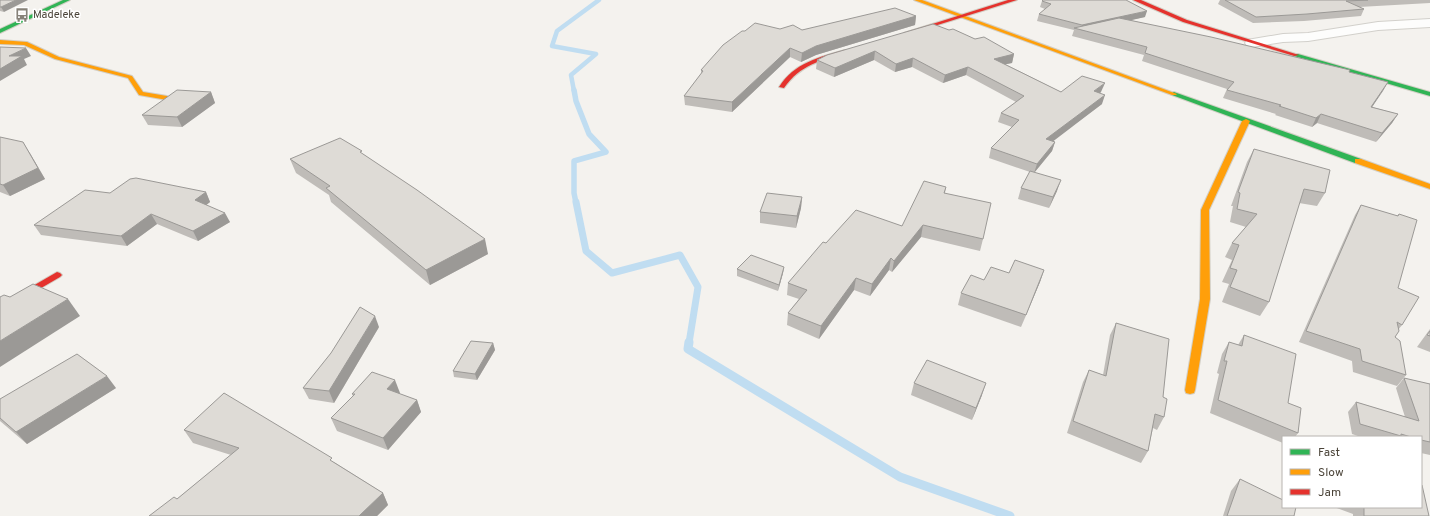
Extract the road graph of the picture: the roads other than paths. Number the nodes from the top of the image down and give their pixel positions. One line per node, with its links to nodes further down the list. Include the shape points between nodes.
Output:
1 (67, 0): 7 (street)
2 (917, 0): 5 (street)
3 (1014, 0): 5 (street)
4 (1136, 0): 10 (street, via 1186,21)
5 (962, 16): 8 (street); 15 (street)
6 (1430, 23): 10 (street, via 1378,26)
7 (0, 31)
8 (896, 36)
9 (0, 42): 14 (street, via 25,43 57,58 130,77 141,94)
10 (1252, 43): 13 (street)
11 (851, 50): 12 (street, via 804,67 789,76)
12 (782, 87)
13 (1430, 94)
14 (167, 98)
15 (1246, 121): 16 (street); 19 (street, via 1205,210 1205,299)
16 (1430, 187)
17 (57, 275): 18 (street)
18 (0, 309)
19 (1190, 390)

